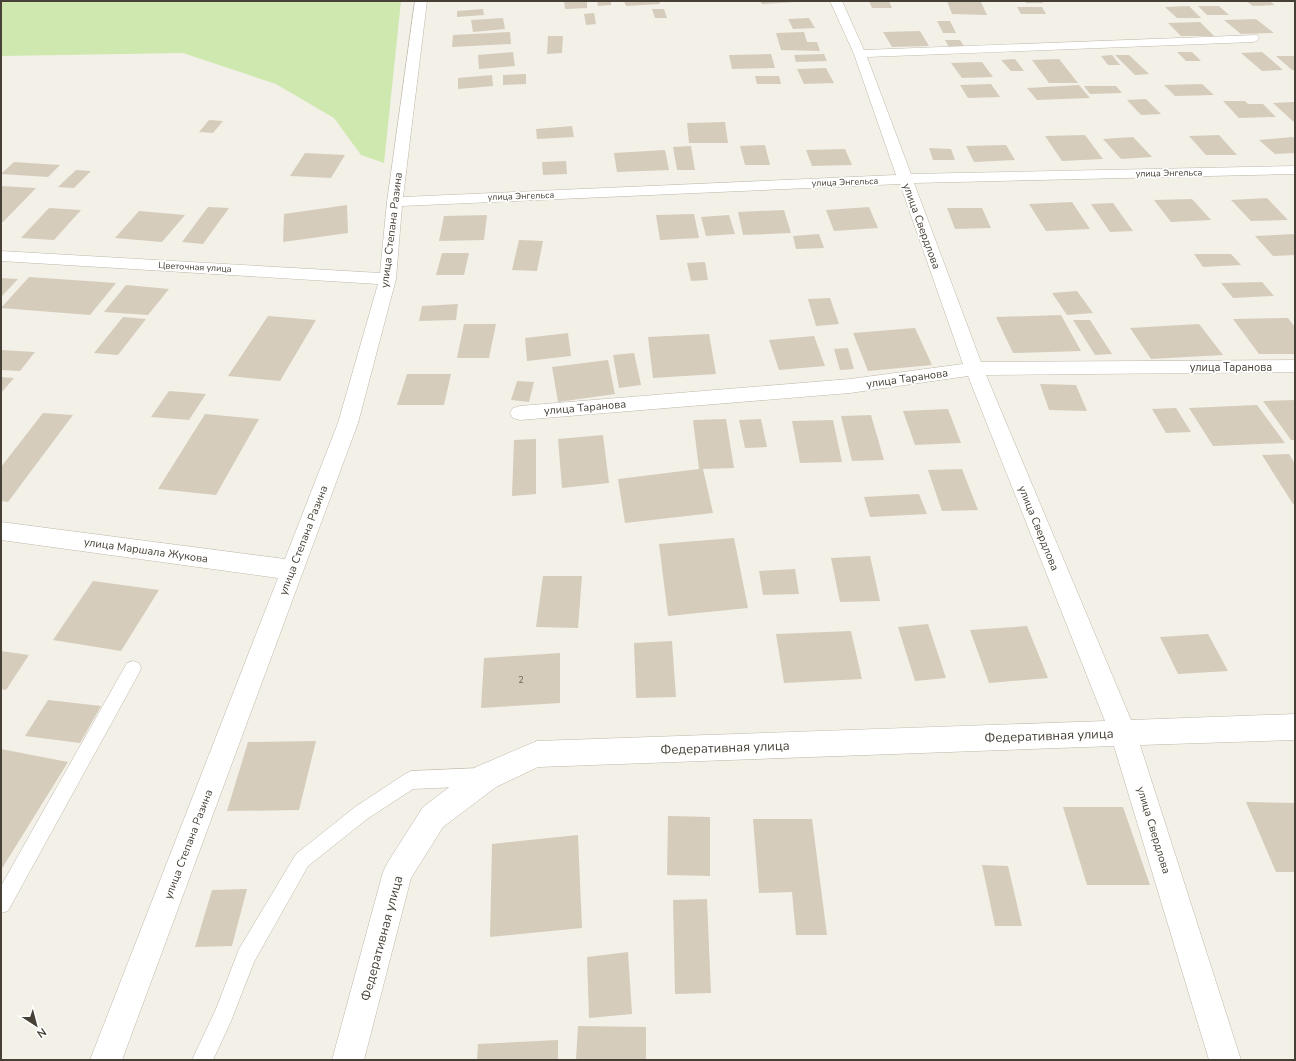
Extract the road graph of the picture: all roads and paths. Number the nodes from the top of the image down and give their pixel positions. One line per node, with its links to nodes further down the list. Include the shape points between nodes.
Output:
1 (421, 1): 7 (street, улица Степана Разина)
2 (836, 1): 4 (street, улица Свердлова)
3 (1253, 38): 4 (street)
4 (860, 54): 6 (street, улица Свердлова)
5 (1295, 170): 6 (street, улица Энгельса)
6 (905, 179): 7 (street, улица Энгельса); 11 (street, улица Свердлова)
7 (395, 202): 9 (street, улица Степана Разина)
8 (1, 256): 9 (street, Цветочная улица)
9 (388, 279): 14 (street, улица Степана Разина, via 348,423)
10 (1295, 366): 11 (street, улица Таранова)
11 (974, 368): 12 (street, улица Таранова, via 850,386); 17 (street, улица Свердлова)
12 (520, 413)
13 (1, 530): 14 (street, улица Маршала Жукова)
14 (291, 570): 20 (street, улица Степана Разина)
15 (133, 668): 19 (lane)
16 (1295, 727): 17 (street, Федеративная улица)
17 (1123, 733): 18 (street, Федеративная улица, via 537,754); 23 (street, улица Свердлова)
18 (486, 777): 21 (lane, via 411,780 361,813 302,860 246,956 224,1014); 22 (street, Федеративная улица, via 433,818 398,872)
19 (1, 904)
20 (106, 1060)
21 (202, 1060)
22 (348, 1060)
23 (1225, 1060)

